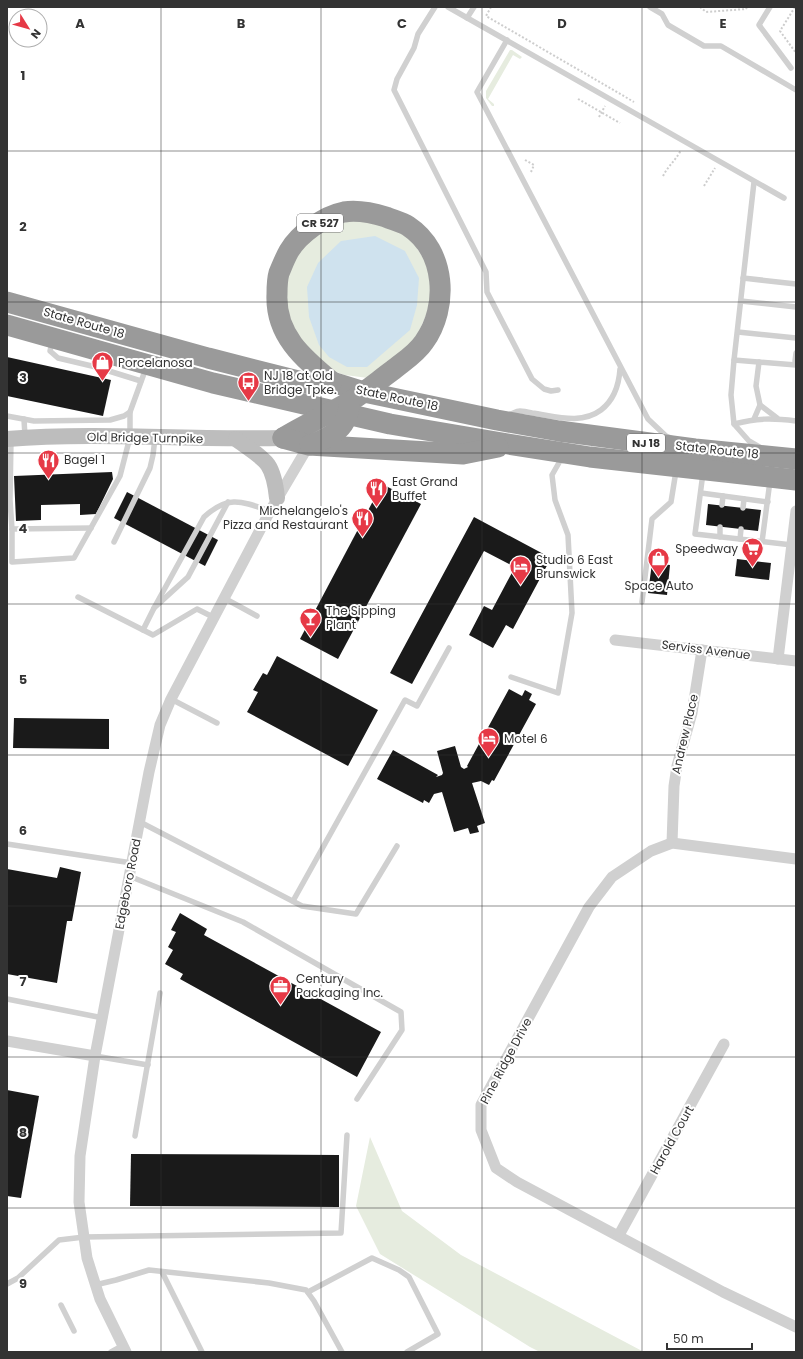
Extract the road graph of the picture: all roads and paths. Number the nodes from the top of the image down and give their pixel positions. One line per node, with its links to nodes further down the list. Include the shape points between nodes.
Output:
1 (434, 7): 43 (lane, via 418,34 394,90 486,272 487,292 532,379 544,389)
2 (448, 7): 10 (lane)
3 (474, 7): 10 (lane)
4 (490, 7): 16 (path, via 486,16)
5 (650, 7): 14 (lane, via 662,14 668,25 704,46 721,46)
6 (700, 7): 7 (path, via 706,12)
7 (747, 7)
8 (770, 7): 13 (lane, via 759,25)
9 (795, 7): 12 (path, via 780,31)
10 (467, 18): 11 (lane)
11 (507, 40): 26 (lane); 41 (lane, via 477,92)
12 (796, 53)
13 (791, 68)
14 (796, 90)
15 (578, 98): 18 (path)
16 (640, 105)
17 (606, 106): 18 (path)
18 (602, 112): 19 (path); 20 (path)
19 (599, 117)
20 (620, 123)
21 (682, 150): 25 (path)
22 (525, 160): 24 (path, via 534,165)
23 (715, 168): 27 (path)
24 (531, 172)
25 (663, 176)
26 (754, 182): 28 (lane); 29 (lane)
27 (704, 186)
28 (784, 198)
29 (743, 278): 30 (lane); 31 (lane)
30 (796, 284)
31 (741, 301): 33 (lane); 35 (lane)
32 (7, 302): 44 (highway, State Route 18 / NJ 18, via 314,385)
33 (796, 307)
34 (7, 324): 42 (highway, State Route 18 / NJ 18, via 52,337)
35 (738, 332): 36 (lane); 38 (lane)
36 (796, 338)
37 (796, 352): 40 (lane)
38 (734, 360): 39 (lane); 53 (lane, via 731,395)
39 (759, 362): 40 (lane); 45 (lane, via 756,386)
40 (796, 364)
41 (620, 369): 51 (lane, via 613,396 605,407 595,414 582,419 569,419 518,411); 61 (lane, via 648,419 666,436)
42 (144, 373): 44 (highway, State Route 18 / NJ 18, via 213,383 298,404); 46 (lane)
43 (558, 390)
44 (343, 400): 44 (highway, CR 527, via 287,337 277,308 277,278 289,251 307,230 344,212 377,214 408,226 425,242 435,260 438,272 441,288 439,308 424,342 415,353); 51 (highway, State Route 18 / NJ 18); 56 (highway, CR 527); 59 (highway, State Route 18 / NJ 18, via 390,424); 60 (highway, via 314,431)
45 (760, 405): 48 (lane); 49 (lane)
46 (130, 412): 50 (lane, via 110,420); 54 (lane)
47 (7, 416): 50 (lane)
48 (777, 418): 49 (lane); 52 (lane)
49 (754, 419): 53 (lane)
50 (24, 420): 57 (lane)
51 (497, 420): 61 (highway, State Route 18 / NJ 18)
52 (796, 422)
53 (734, 424): 62 (lane, via 750,441)
54 (130, 437): 55 (street, Old Bridge Turnpike / CR 527); 57 (street, Old Bridge Turnpike / CR 527); 79 (lane, via 120,476)
55 (155, 438): 58 (street, Old Bridge Turnpike / CR 527); 84 (lane, via 150,468)
56 (282, 438): 58 (street, Old Bridge Turnpike / CR 527); 60 (highway, CR 527)
57 (14, 439): 80 (lane, via 10,500)
58 (236, 439): 74 (street, via 268,465 276,486)
59 (508, 444): 60 (highway, CR 527, via 463,454); 63 (highway, State Route 18 / NJ 18)
60 (309, 445): 74 (street, Edgeboro Road)
61 (695, 449): 62 (highway, State Route 18 / NJ 18)
62 (774, 456): 64 (highway, State Route 18 / NJ 18)
63 (590, 457): 65 (highway, State Route 18 / NJ 18); 99 (lane, via 560,461 552,475 555,500 568,535 572,613 558,693)
64 (796, 459)
65 (676, 467): 66 (highway, State Route 18 / NJ 18); 89 (lane, via 671,502 652,520)
66 (704, 470): 67 (highway, State Route 18 / NJ 18); 69 (lane)
67 (770, 477): 68 (highway, State Route 18 / NJ 18); 73 (lane)
68 (796, 480)
69 (701, 493): 70 (lane); 82 (lane, via 695,534)
70 (723, 496): 71 (lane); 75 (lane)
71 (744, 499): 73 (lane); 76 (lane)
72 (228, 502): 74 (lane); 90 (lane, via 188,577); 90 (lane, via 214,508 204,517)
73 (768, 502): 85 (lane)
74 (274, 505): 88 (street, Edgeboro Road)
75 (722, 506)
76 (743, 508)
77 (796, 511): 86 (street)
78 (720, 527): 82 (lane)
79 (91, 528): 80 (lane); 80 (lane, via 74,558 12,562)
80 (12, 529)
81 (741, 529): 83 (lane)
82 (720, 537): 83 (lane)
83 (740, 539): 85 (lane)
84 (114, 542)
85 (762, 542): 86 (lane)
86 (792, 545): 97 (street)
87 (78, 596): 93 (lane)
88 (223, 598): 91 (lane); 92 (street, Edgeboro Road)
89 (642, 602)
90 (154, 608): 93 (lane)
91 (257, 616)
92 (213, 617): 93 (lane, via 197,609 153,635); 100 (street, Edgeboro Road)
93 (143, 630)
94 (615, 640): 96 (street, Serviss Avenue)
95 (449, 648): 109 (lane, via 417,706 405,700)
96 (702, 650): 97 (street, Serviss Avenue); 103 (street, Andrew Place, via 692,713 677,766)
97 (778, 659): 98 (street, Serviss Avenue)
98 (796, 661)
99 (511, 677)
100 (171, 699): 101 (lane); 102 (street, Edgeboro Road, via 156,739)
101 (217, 723)
102 (140, 822): 107 (street, Edgeboro Road); 109 (lane)
103 (672, 843): 106 (street, Pine Ridge Drive); 120 (street, Pine Ridge Drive, via 651,851 612,877 589,907 481,1105 481,1130 496,1168 517,1182)
104 (7, 844): 107 (lane)
105 (397, 846): 109 (lane, via 356,914 302,906)
106 (796, 859)
107 (132, 863): 108 (street, Edgeboro Road)
108 (129, 876): 112 (street, Edgeboro Road); 117 (lane, via 243,922 401,1012 402,1030)
109 (293, 901)
110 (160, 993): 116 (lane)
111 (7, 999): 112 (lane)
112 (102, 1018): 115 (street, Edgeboro Road)
113 (7, 1040): 115 (street)
114 (724, 1044): 120 (street, Harold Court)
115 (95, 1056): 116 (lane); 121 (street, Edgeboro Road, via 80,1156 79,1202)
116 (148, 1065): 119 (lane)
117 (358, 1098)
118 (346, 1135): 121 (lane, via 341,1233)
119 (135, 1136)
120 (619, 1235): 127 (street, Pine Ridge Drive, via 723,1292)
121 (84, 1237): 123 (lane, via 59,1240 18,1278); 124 (street, Edgeboro Road)
122 (162, 1272): 124 (lane, via 149,1270); 125 (lane, via 269,1283); 131 (lane)
123 (7, 1284)
124 (95, 1284): 129 (street, Edgeboro Road)
125 (307, 1291): 132 (lane); 133 (lane, via 372,1258 399,1270 409,1277 438,1334)
126 (61, 1305): 128 (lane)
127 (796, 1327)
128 (74, 1331)
129 (124, 1349): 130 (lane)
130 (111, 1352)
131 (202, 1352)
132 (342, 1352)
133 (407, 1352)

